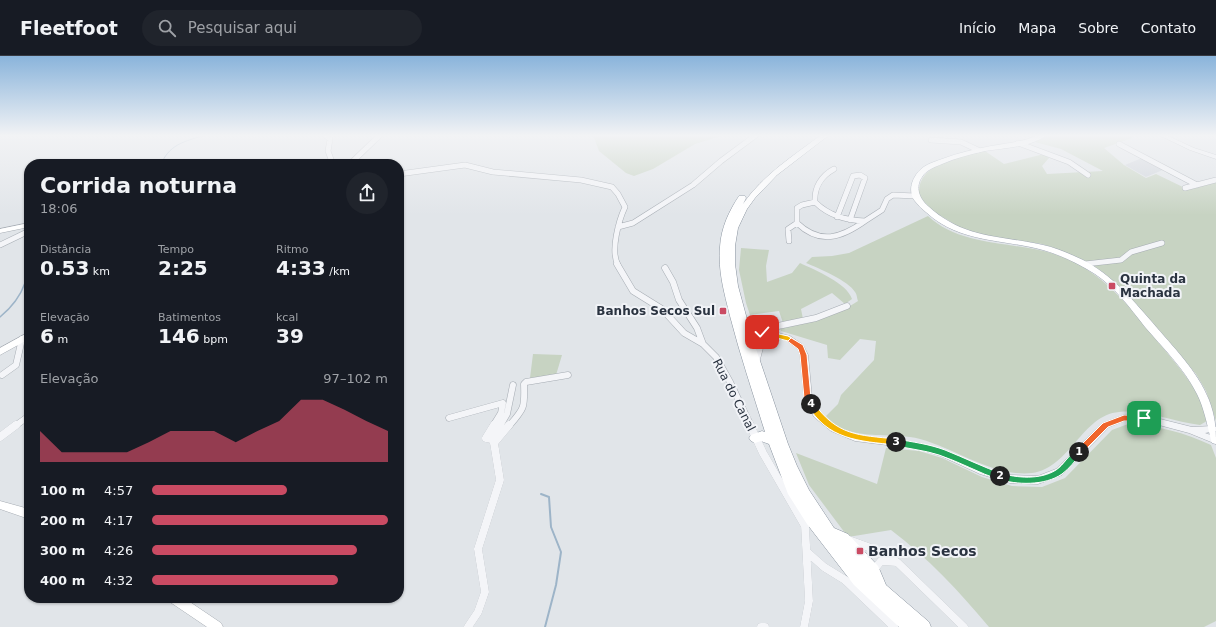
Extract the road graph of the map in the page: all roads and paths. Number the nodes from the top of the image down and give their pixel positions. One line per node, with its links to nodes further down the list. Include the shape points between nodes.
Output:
1 (720, 162): 20 (street, via 693,185 633,223)
2 (783, 162): 42 (highway, via 755,183 740,200 729,223 724,246 726,283)
3 (791, 162): 29 (highway, via 761,185 746,202 736,224 731,247 731,269)
4 (942, 162): 13 (main road, via 926,168 916,180)
5 (1068, 162): 9 (street)
6 (1153, 162): 11 (street)
7 (834, 169): 14 (street, via 827,172 815,190)
8 (404, 173): 20 (street, Rua do Canal, via 465,165 493,172 581,180 612,187 625,207)
9 (1088, 174)
10 (1216, 180): 11 (street)
11 (1197, 185): 12 (street)
12 (1185, 188)
13 (915, 196): 17 (street, via 893,195 887,199 882,210); 26 (main road, via 936,219 957,230 985,239 1042,248)
14 (815, 202): 15 (street, via 820,208); 18 (street, via 797,208)
15 (837, 217): 16 (street); 16 (street, via 853,176 860,175 865,178)
16 (850, 220): 17 (street)
17 (865, 221): 18 (street, via 838,237 811,233)
18 (797, 223): 23 (street, via 788,229)
19 (24, 226): 21 (main road)
20 (618, 227): 34 (street, Rua do Canal, via 614,248 616,262 633,291 662,309 684,333)
21 (0, 232)
22 (24, 233): 25 (street)
23 (789, 241)
24 (1162, 243): 26 (street, via 1131,252 1121,260)
25 (0, 245)
26 (1085, 264): 43 (main road, via 1114,286 1184,365 1200,390)
27 (665, 268): 34 (street)
28 (847, 306): 30 (street, via 816,318 778,326)
29 (743, 322): 30 (street, via 753,329); 36 (highway)
30 (772, 334): 31 (street)
31 (783, 337): 36 (street, via 767,340 761,345); 44 (street, via 801,347 808,398 817,415 834,429 855,438 906,443 931,449 983,471 1010,479 1038,480 1058,472 1106,425 1124,418 1144,418)
32 (24, 338): 35 (main road)
33 (24, 343): 37 (street, via 16,365)
34 (703, 344): 45 (street, Rua do Canal, via 716,357)
35 (0, 352)
36 (756, 361): 52 (highway, via 788,456 802,487)
37 (2, 375)
38 (568, 375): 47 (street, via 526,382 522,411)
39 (513, 385): 47 (street, via 507,414)
40 (449, 418): 47 (street, via 503,403 501,413 486,438)
41 (24, 420): 46 (street)
42 (767, 423): 45 (highway, via 761,432); 48 (highway)
43 (1213, 429): 44 (street); 49 (main road)
44 (1190, 430): 49 (street)
45 (754, 435): 48 (highway); 54 (street, Rua do Canal, via 805,526)
46 (0, 437)
47 (493, 441): 60 (street, via 500,480 478,549 485,592 478,612)
48 (773, 441): 65 (highway, via 792,490 811,520 859,580)
49 (1216, 441)
50 (0, 505): 51 (main road)
51 (24, 512)
52 (830, 532): 53 (highway); 57 (highway, via 865,575)
53 (844, 538): 55 (street, via 882,552); 56 (highway)
54 (807, 552): 63 (street, Rua do Canal, via 809,601); 64 (street, via 824,567 846,580)
55 (898, 563): 56 (street, via 881,561); 67 (street)
56 (873, 571): 57 (highway)
57 (881, 590): 66 (highway)
58 (181, 603): 59 (main road)
59 (217, 627)
60 (468, 627)
61 (761, 627): 62 (street)
62 (765, 627)
63 (804, 627)
64 (894, 627)
65 (909, 627)
66 (924, 627)
67 (964, 627)

